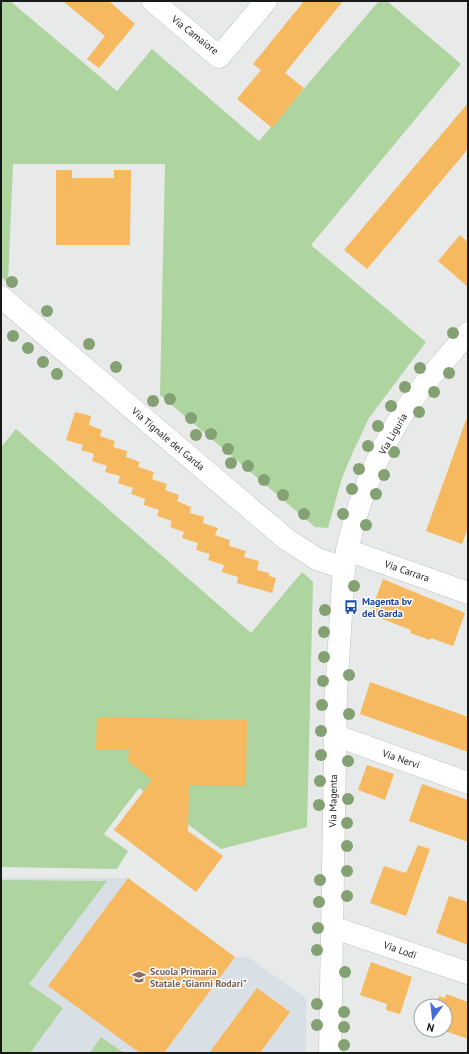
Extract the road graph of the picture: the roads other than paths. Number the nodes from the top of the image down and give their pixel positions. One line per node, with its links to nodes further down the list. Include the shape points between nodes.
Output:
1 (153, 1): 2 (street, Via Camaiore, via 219,56)
2 (266, 1)
3 (1, 297): 5 (street, Via Tignale del Garda, via 286,539 317,559)
4 (468, 333): 5 (street, Via Liguria, via 414,399 392,431 364,493)
5 (345, 559): 6 (street, Via Carrara); 7 (street, Via Magenta)
6 (468, 593)
7 (334, 735): 8 (street, Via Nervi); 9 (street, Via Magenta)
8 (468, 783)
9 (332, 926): 10 (street, Via Lodi); 11 (street, Via Magenta)
10 (468, 973)
11 (330, 1053)

